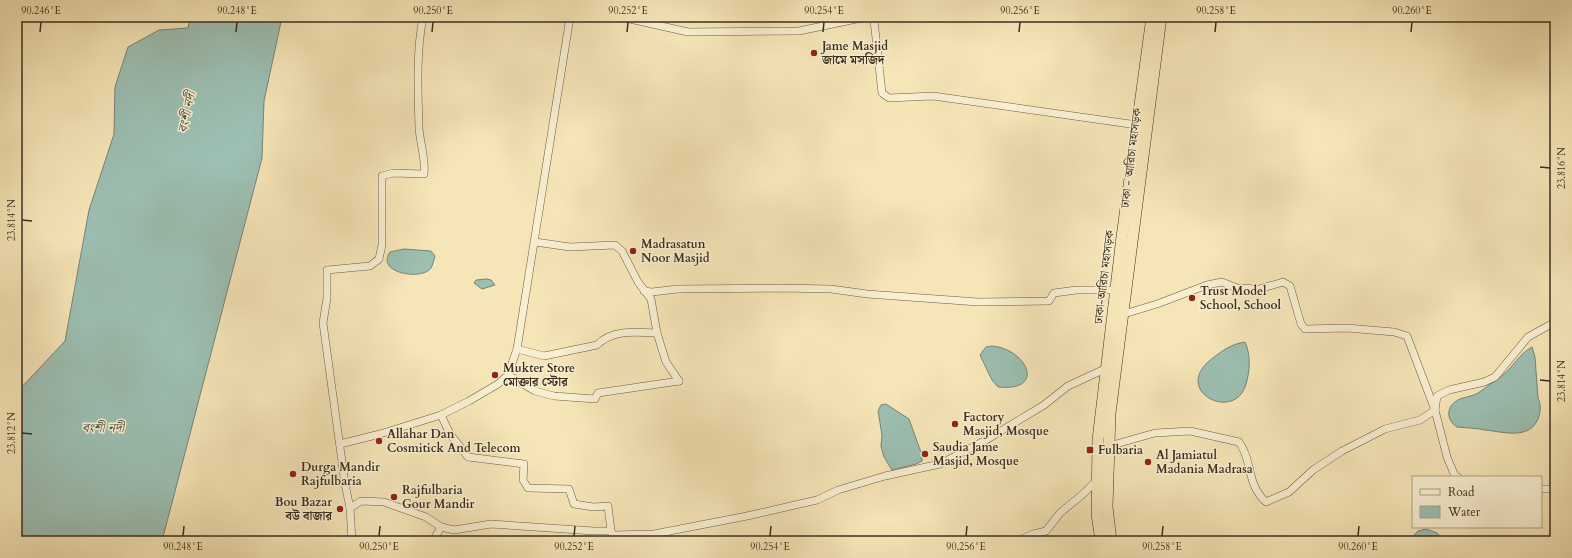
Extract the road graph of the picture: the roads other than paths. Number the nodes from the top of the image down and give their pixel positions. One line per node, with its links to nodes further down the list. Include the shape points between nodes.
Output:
1 (423, 17): 19 (street, via 419,39 419,130 424,174 393,173 382,176 382,245 379,259 370,266 328,270 323,323)
2 (570, 17): 8 (street)
3 (621, 17): 6 (street, via 688,32 799,31)
4 (1152, 17): 7 (highway, ঢাকা-আরিচা মহাসড়ক)
5 (1161, 17): 11 (highway, ঢাকা - আরিচা মহাসড়ক)
6 (871, 18): 7 (street, via 882,93 889,98 933,96)
7 (1137, 125): 9 (highway, ঢাকা-আরিচা মহাসড়ক)
8 (535, 242): 10 (street, via 570,247 615,245 622,251); 14 (street)
9 (1116, 290): 10 (street, via 1054,293 1049,301 978,302 831,289); 15 (highway, ঢাকা-আরিচা মহাসড়ক)
10 (644, 291): 13 (street, via 651,299)
11 (1124, 314): 17 (street, via 1215,283 1259,289 1283,282 1290,286 1301,324 1305,329 1347,328 1394,332 1407,336); 20 (highway, ঢাকা - আরিচা মহাসড়ক, via 1110,413)
12 (1555, 322): 17 (street, via 1528,337 1495,377 1437,396)
13 (657, 333): 14 (street, via 614,334 603,338 597,345 544,356); 16 (street, via 666,362 680,381 598,392 595,399 589,399 554,396 535,391)
14 (516, 349): 16 (street)
15 (1107, 368): 22 (highway, ঢাকা-আরিচা মহাসড়ক, via 1098,440); 27 (street, via 1068,386 1044,405 940,464 885,476 838,490 817,500 747,516 654,534 616,536)
16 (508, 374): 18 (street, via 498,384)
17 (1435, 410): 20 (street, via 1420,420 1385,429 1342,451 1313,470 1289,492 1266,502 1258,495 1252,484 1245,451 1238,442 1190,431 1155,433); 21 (street, via 1447,457)
18 (441, 415): 19 (street); 27 (street, via 450,434 468,457 524,464 523,480 528,488 569,489 574,504 608,506)
19 (340, 444): 25 (street)
20 (1109, 446): 34 (highway, ঢাকা - আরিচা মহাসড়ক, via 1107,507)
21 (1455, 476)
22 (1098, 480): 32 (street, via 1060,512 1046,531); 33 (highway, ঢাকা-আরিচা মহাসড়ক, via 1097,514)
23 (1542, 489): 24 (street)
24 (1555, 489)
25 (350, 508): 26 (street, via 361,501 384,502 426,517); 28 (street)
26 (440, 527): 27 (street, via 454,530 491,524); 31 (street)
27 (611, 531)
28 (352, 541)
29 (412, 541): 30 (street)
30 (427, 541)
31 (433, 541)
32 (1018, 541)
33 (1101, 541)
34 (1111, 541)

